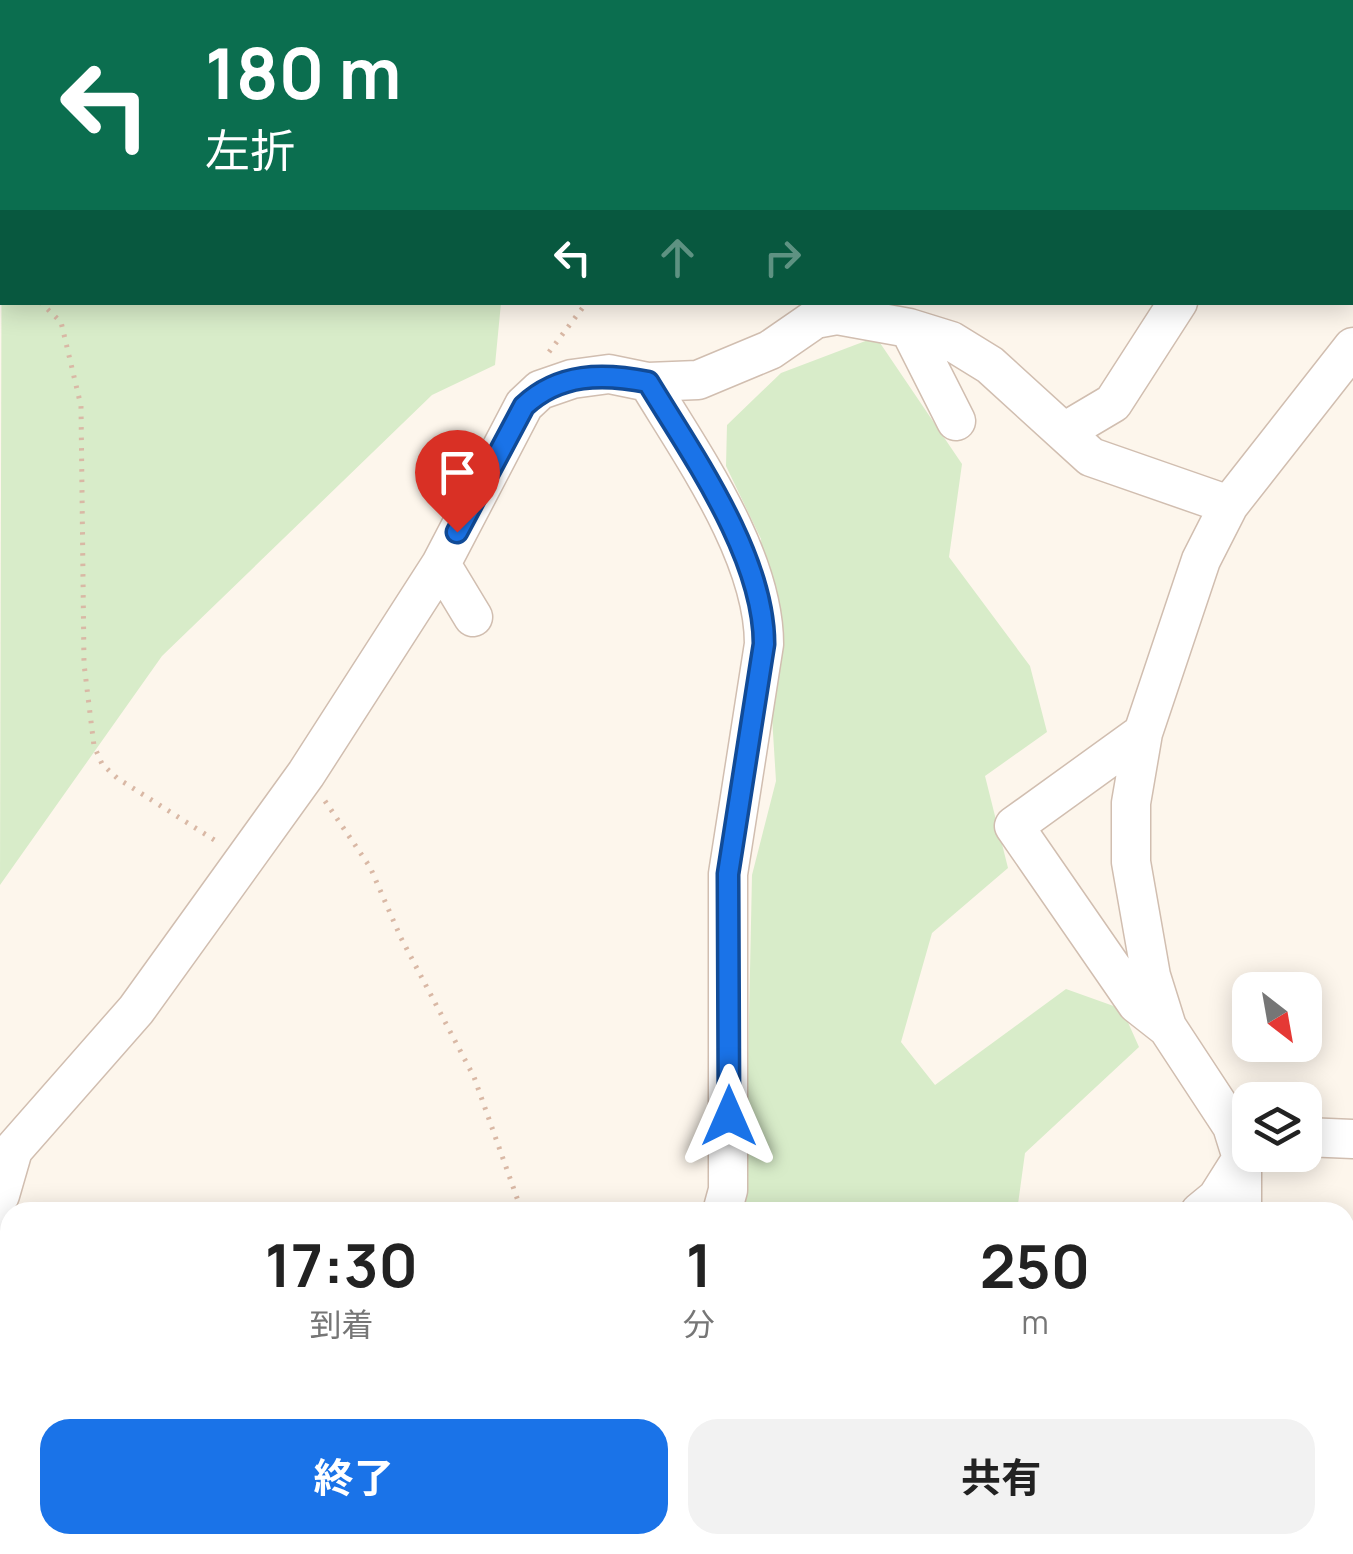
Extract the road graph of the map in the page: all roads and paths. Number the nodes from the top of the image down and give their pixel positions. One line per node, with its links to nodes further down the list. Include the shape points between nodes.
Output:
1 (43, 305): 16 (path, via 61,322 81,406 84,664 94,746 117,778)
2 (585, 305): 8 (path, via 542,361)
3 (1176, 305): 10 (street, via 1113,403)
4 (819, 311): 5 (street); 7 (street, via 770,350 698,380)
5 (909, 328): 9 (street); 10 (street, via 951,341 990,365)
6 (1353, 347): 11 (street)
7 (648, 382): 8 (street, via 609,374); 26 (street, via 704,474 754,580 764,618 728,874)
8 (540, 390): 12 (street, via 524,406)
9 (956, 421)
10 (1064, 432): 11 (street, via 1090,457)
11 (1229, 504): 14 (street, via 1202,560)
12 (441, 564): 13 (street); 15 (street)
13 (474, 616)
14 (1143, 733): 17 (street, via 1131,803 1131,862 1139,924); 17 (street, via 1014,826 1137,1004)
15 (306, 774): 16 (street); 25 (path, via 370,867 474,1077)
16 (246, 860): 21 (street, via 136,1010)
17 (1168, 1027): 18 (street)
18 (1232, 1126)
19 (1322, 1138): 20 (street)
20 (1353, 1139)
21 (6, 1144): 24 (street)
22 (1235, 1172): 27 (street)
23 (1245, 1172): 28 (street)
24 (0, 1195)
25 (518, 1202)
26 (725, 1202)
27 (1212, 1202)
28 (1243, 1202)

